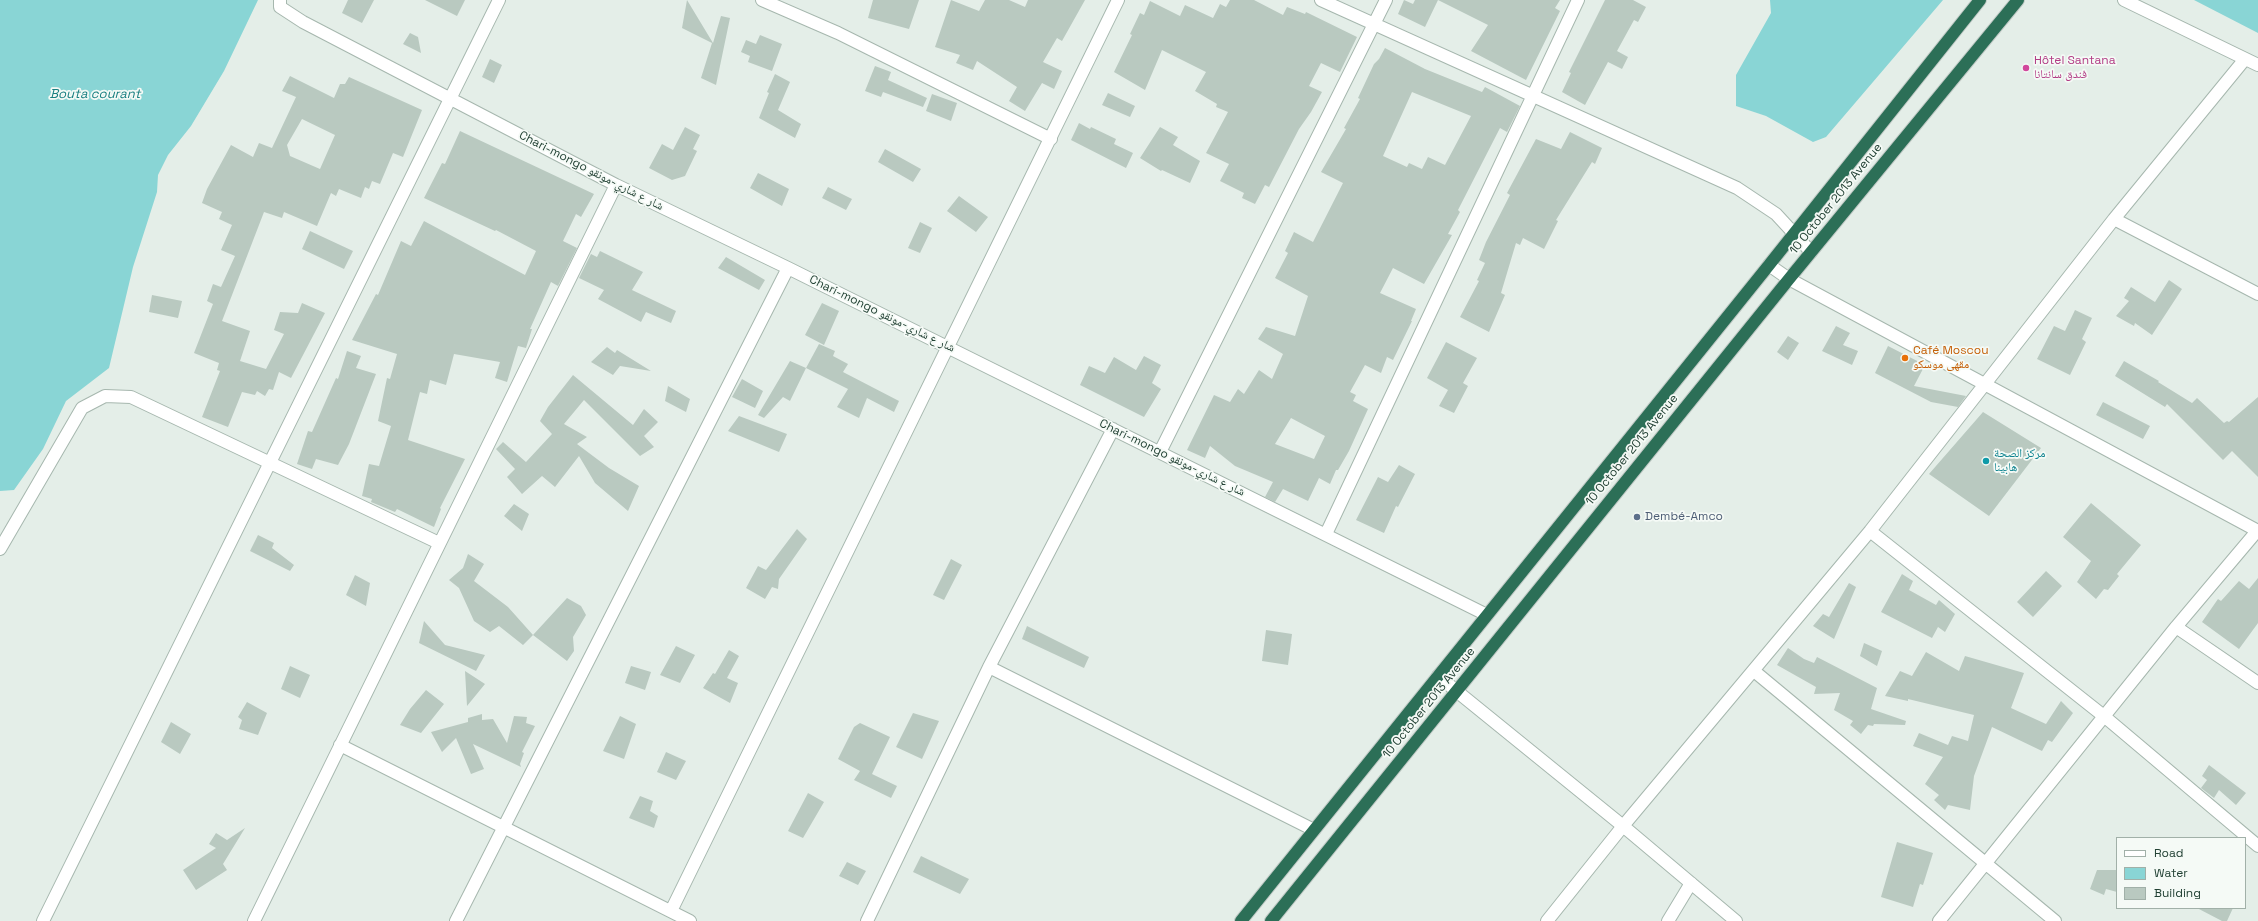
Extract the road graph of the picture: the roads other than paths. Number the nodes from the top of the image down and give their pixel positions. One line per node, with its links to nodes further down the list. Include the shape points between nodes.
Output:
1 (500, 0): 15 (street)
2 (762, 0): 16 (street, via 838,33)
3 (1118, 0): 16 (street)
4 (1321, 0): 11 (street)
5 (1386, 0): 11 (street)
6 (1578, 0): 14 (street)
7 (1980, 0): 19 (highway, 10 October 2013 Avenue)
8 (2018, 0): 20 (highway, 10 October 2013 Avenue)
9 (2124, 0): 12 (street)
10 (280, 4): 15 (street, Chari-mongo شار ع شاري-مونقو, via 303,22)
11 (1374, 25): 14 (street); 28 (street)
12 (2245, 59): 13 (street); 18 (street)
13 (2258, 65)
14 (1532, 95): 19 (street, via 1737,188 1776,214); 32 (street)
15 (450, 98): 17 (street, Chari-mongo شار ع شاري-مونقو); 29 (street)
16 (1051, 139): 25 (street)
17 (616, 185): 22 (street, Chari-mongo شار ع شاري-مونقو); 33 (street)
18 (2114, 219): 24 (street); 26 (street)
19 (1794, 233): 20 (street); 21 (highway, 10 October 2013 Avenue)
20 (1810, 252): 23 (highway, 10 October 2013 Avenue)
21 (1769, 265): 23 (street); 35 (highway, 10 October 2013 Avenue)
22 (788, 268): 25 (street, Chari-mongo شار ع شاري-مونقو); 44 (street)
23 (1789, 279): 26 (street); 41 (highway, 10 October 2013 Avenue)
24 (2258, 294)
25 (948, 347): 27 (street, Chari-mongo شار ع شاري-مونقو); 50 (street)
26 (1983, 384): 30 (street); 31 (street)
27 (1113, 429): 28 (street, Chari-mongo شار ع شاري-مونقو); 37 (street)
28 (1160, 452): 32 (street, Chari-mongo شار ع شاري-مونقو)
29 (271, 463): 33 (street); 34 (street, via 131,397 105,396 82,408); 51 (street)
30 (1870, 531): 38 (street); 42 (street)
31 (2258, 531): 36 (street)
32 (1326, 534): 35 (street, Chari-mongo شار ع شاري-مونقو)
33 (439, 543): 43 (street)
34 (0, 549)
35 (1487, 615): 39 (highway, 10 October 2013 Avenue)
36 (2176, 627): 40 (street); 42 (street)
37 (989, 668): 46 (street); 55 (street)
38 (1754, 671): 45 (street); 48 (street)
39 (1438, 676): 41 (street); 46 (highway, 10 October 2013 Avenue)
40 (2258, 683)
41 (1456, 691): 45 (street); 57 (highway, 10 October 2013 Avenue)
42 (2105, 717): 47 (street); 48 (street)
43 (340, 745): 44 (street); 52 (street)
44 (503, 826): 50 (street); 53 (street)
45 (1624, 826): 49 (street); 58 (street)
46 (1314, 830): 56 (highway, 10 October 2013 Avenue)
47 (2258, 846)
48 (1986, 863): 61 (street); 62 (street)
49 (1691, 884): 59 (street); 60 (street)
50 (671, 912): 54 (street)
51 (44, 921)
52 (254, 921)
53 (456, 921)
54 (690, 921)
55 (867, 921)
56 (1241, 921)
57 (1271, 921)
58 (1547, 921)
59 (1668, 921)
60 (1736, 921)
61 (1939, 921)
62 (2055, 921)

